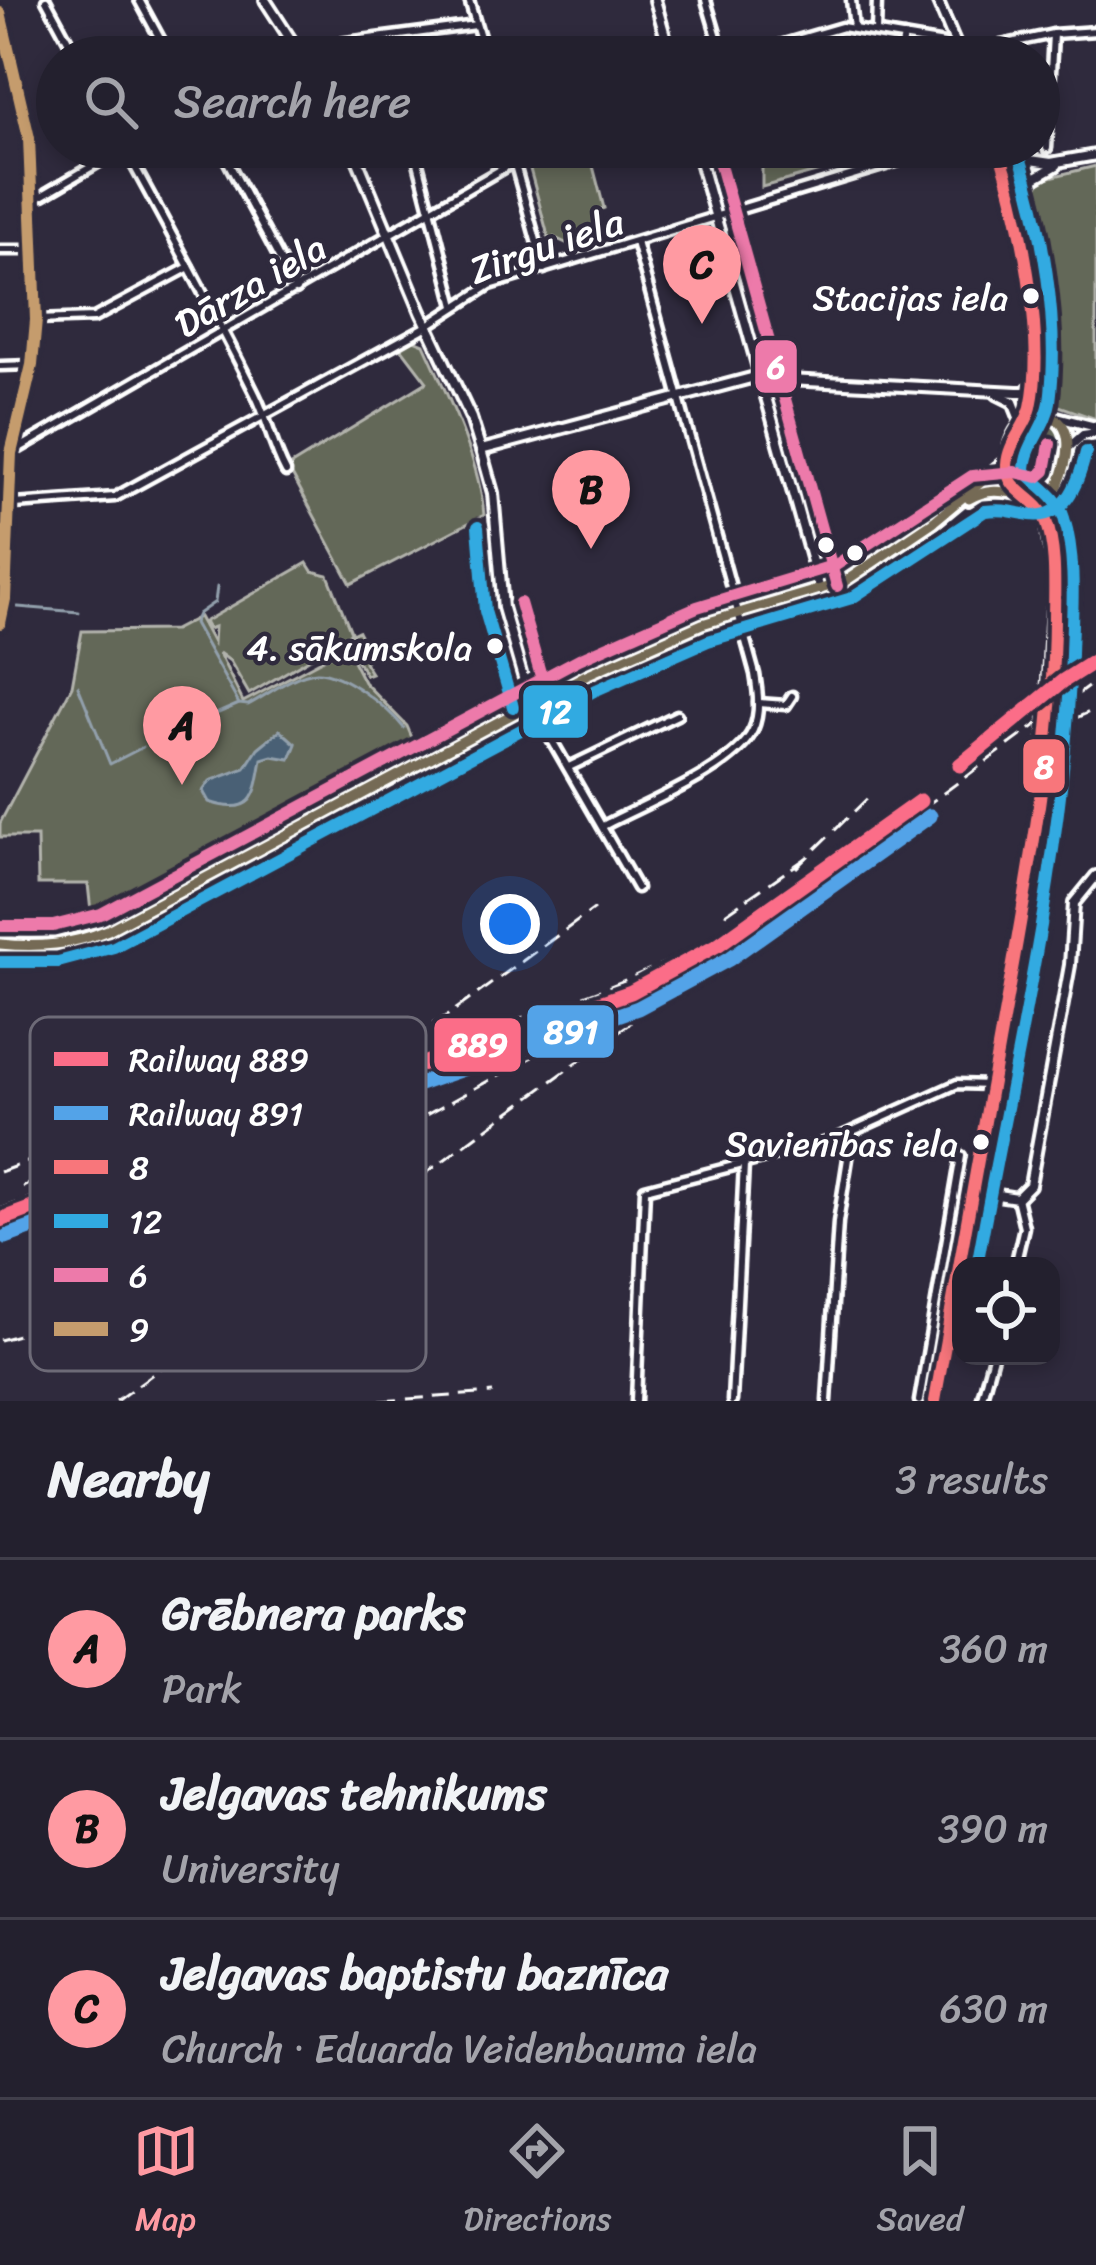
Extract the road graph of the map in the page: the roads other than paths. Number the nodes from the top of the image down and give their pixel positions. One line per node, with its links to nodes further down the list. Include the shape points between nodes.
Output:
1 (46, 0): 16 (street)
2 (139, 0): 17 (street)
3 (265, 0): 18 (street)
4 (470, 0): 11 (street)
5 (655, 0): 21 (street)
6 (706, 0): 22 (street)
7 (850, 0): 12 (street)
8 (877, 0): 14 (street)
9 (937, 0): 25 (street)
10 (0, 13): 42 (street, via 29,138)
11 (476, 25): 19 (street); 20 (street)
12 (854, 28): 14 (street); 23 (street)
13 (1096, 31): 15 (street)
14 (876, 32): 24 (street)
15 (1053, 34): 26 (street)
16 (66, 36)
17 (159, 36)
18 (289, 36)
19 (407, 36)
20 (479, 36)
21 (665, 36)
22 (717, 36)
23 (811, 36)
24 (898, 36)
25 (953, 36)
26 (1044, 36)
27 (1096, 154): 28 (street)
28 (1076, 158): 29 (street); 30 (street)
29 (1060, 161)
30 (1060, 165)
31 (89, 168): 42 (street)
32 (135, 168): 50 (street)
33 (231, 168): 52 (street)
34 (361, 168): 46 (street)
35 (419, 168): 43 (street)
36 (504, 168): 43 (street, Dārza iela)
37 (516, 168): 51 (street)
38 (702, 168): 45 (street)
39 (872, 168): 45 (street, Zirgu iela)
40 (1004, 168): 44 (street)
41 (1053, 168): 44 (street, via 1034,176)
42 (33, 197): 49 (street)
43 (432, 209): 46 (street, Dārza iela); 53 (street)
44 (1017, 214): 57 (street)
45 (714, 215): 47 (street, Zirgu iela); 60 (street)
46 (388, 235): 52 (street, Dārza iela); 55 (street)
47 (636, 242): 51 (street, Zirgu iela); 63 (street)
48 (0, 250): 49 (street)
49 (35, 250): 54 (street)
50 (189, 267): 54 (street, via 94,318); 56 (street)
51 (544, 269): 53 (street, Zirgu iela, via 490,285)
52 (296, 290): 56 (street, Dārza iela)
53 (455, 307): 55 (street, Zirgu iela)
54 (36, 320): 58 (street)
55 (427, 326): 64 (street, Zirgu iela); 69 (street)
56 (224, 332): 64 (street); 70 (street, Dārza iela)
57 (1033, 354): 61 (street); 65 (street)
58 (32, 365): 59 (street); 70 (street)
59 (0, 366)
60 (760, 377): 62 (street); 63 (street); 79 (street)
61 (1032, 385): 62 (street); 66 (street)
62 (990, 392): 66 (street, via 1013,402)
63 (680, 397): 69 (street); 80 (street)
64 (264, 416): 72 (street); 77 (street, Zirgu iela, via 115,497)
65 (1053, 416): 66 (main road); 67 (street); 68 (main road, via 1066,427)
66 (1024, 420): 71 (main road)
67 (1096, 430): 68 (street)
68 (1068, 448): 74 (main road)
69 (481, 450): 83 (street, via 502,608)
70 (11, 453): 77 (street)
71 (1008, 460): 73 (main road); 76 (main road)
72 (286, 472)
73 (1015, 490): 75 (main road); 76 (main road)
74 (1053, 490): 75 (main road); 78 (main road)
75 (1029, 496): 78 (main road, via 1045,518)
76 (959, 503): 79 (main road, via 861,573)
77 (4, 504): 81 (street)
78 (1053, 562): 91 (main road, bridge, via 1036,832)
79 (820, 592): 80 (main road)
80 (737, 613): 83 (main road); 84 (street)
81 (0, 623)
82 (792, 696): 84 (street, via 786,705)
83 (530, 702): 86 (street); 90 (main road, via 109,930 68,944)
84 (758, 703): 87 (street, via 749,736 730,758)
85 (677, 715): 86 (street)
86 (569, 767): 87 (street)
87 (603, 826): 89 (street)
88 (1096, 877): 97 (street, via 1074,903 1030,1185)
89 (637, 888)
90 (0, 944)
91 (991, 1085): 92 (street, via 957,1084); 96 (main road)
92 (852, 1133): 94 (street); 102 (street)
93 (961, 1156): 95 (street)
94 (744, 1164): 100 (street, via 645,1189); 101 (street)
95 (956, 1188): 96 (street); 103 (street)
96 (972, 1191): 97 (street); 104 (main road)
97 (1017, 1198): 98 (street, via 1024,1227)
98 (1017, 1257)
99 (990, 1365): 105 (street)
100 (636, 1401)
101 (732, 1401)
102 (827, 1401)
103 (919, 1401)
104 (935, 1401)
105 (980, 1401)

